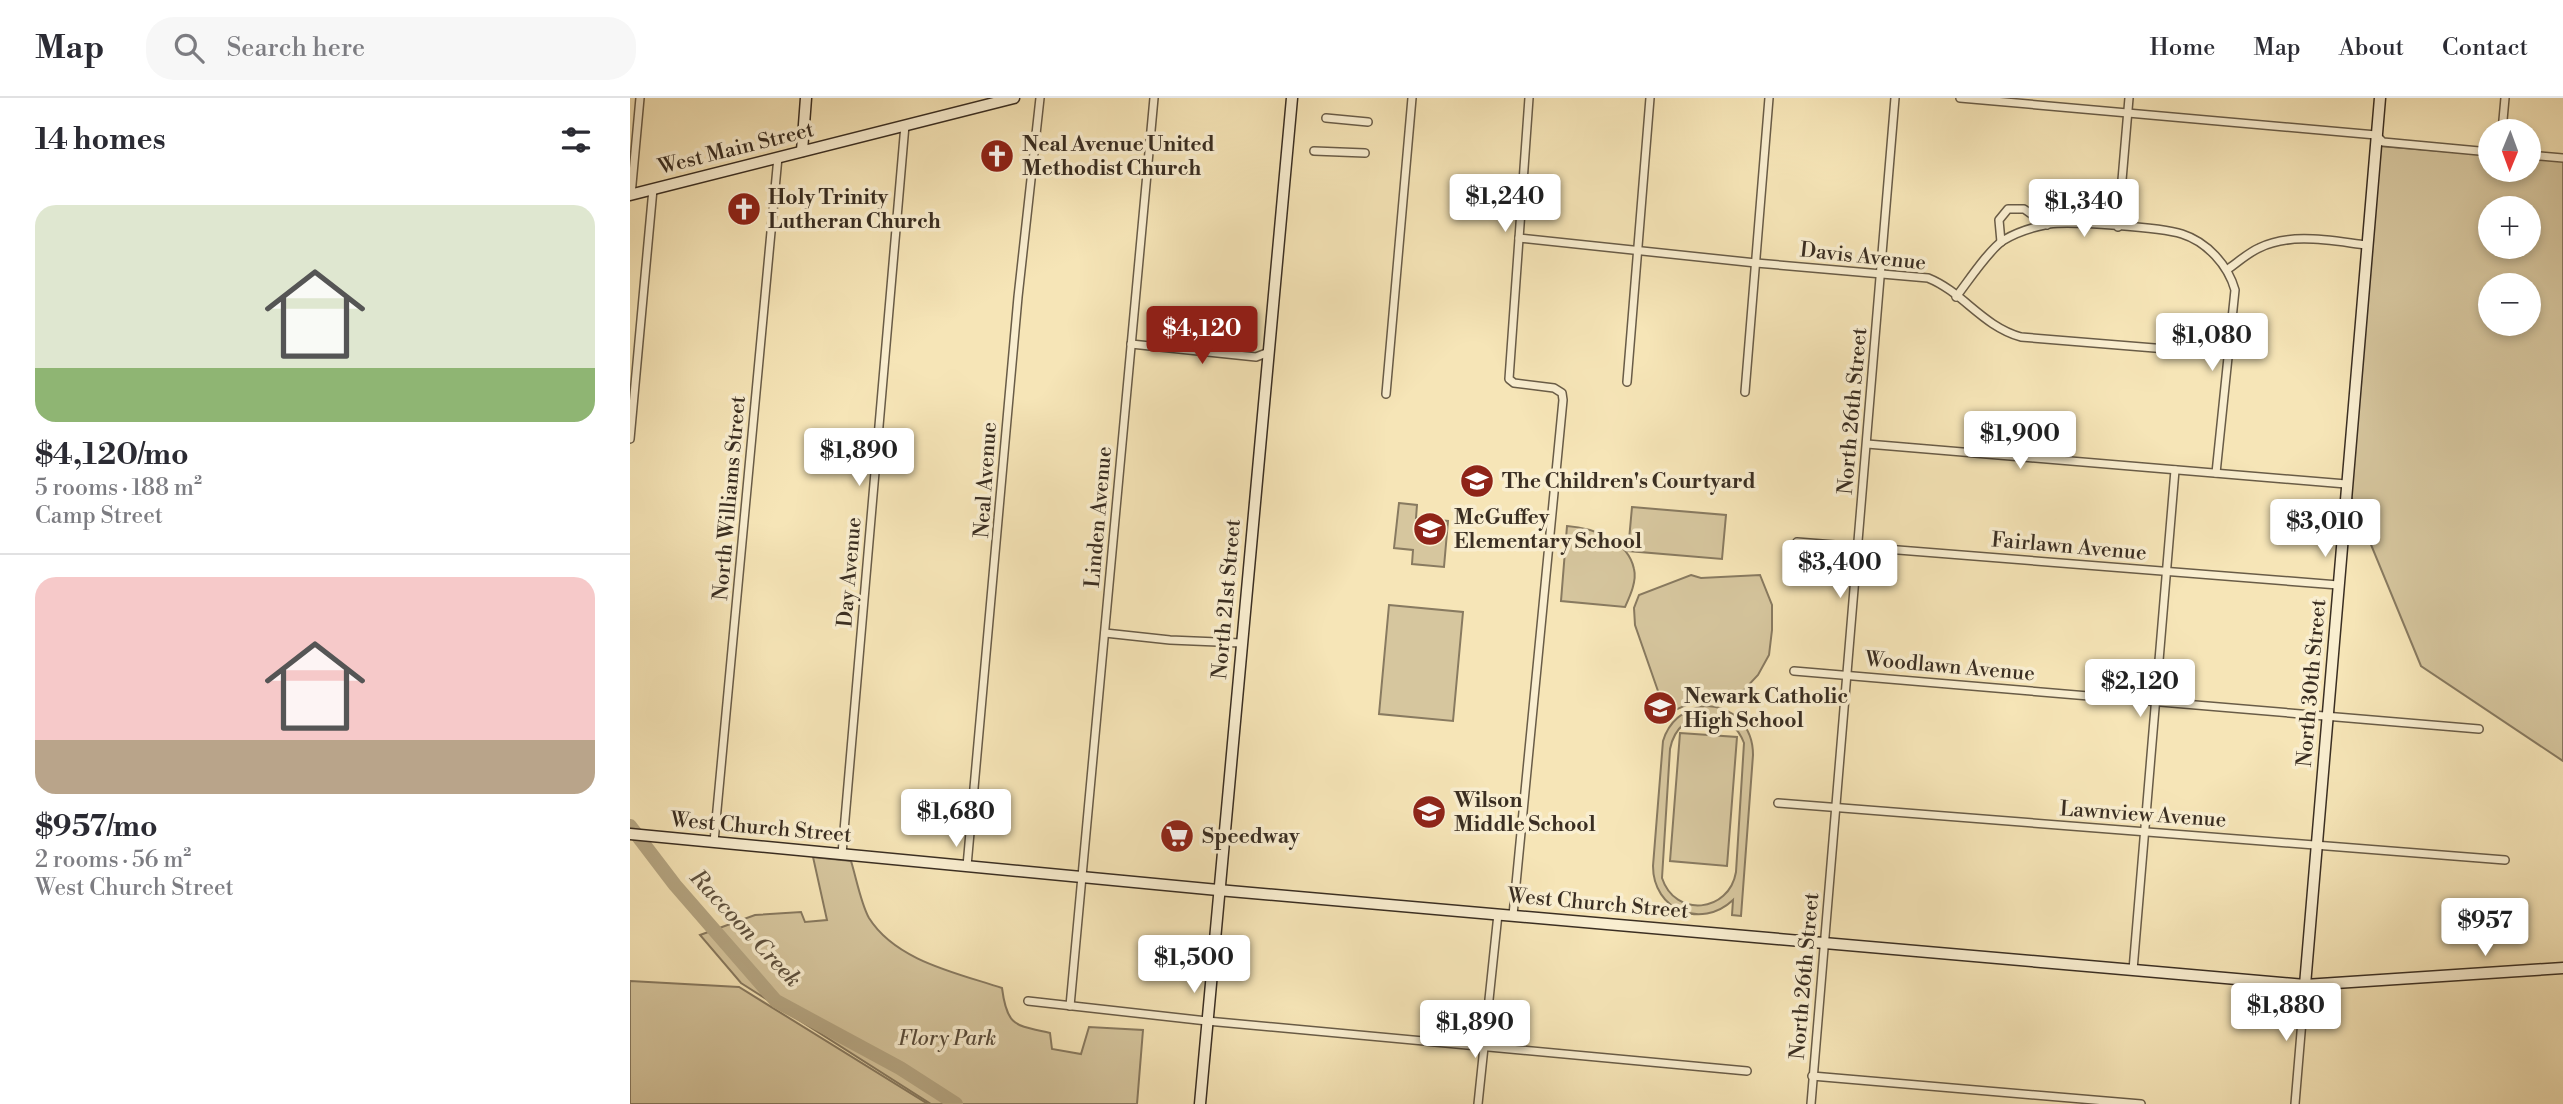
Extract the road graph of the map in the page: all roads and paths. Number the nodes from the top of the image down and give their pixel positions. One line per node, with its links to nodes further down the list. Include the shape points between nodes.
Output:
1 (640, 98): 30 (street)
2 (806, 98): 22 (street)
3 (1014, 98): 20 (street, West Main Street)
4 (1040, 98): 71 (street, Neal Avenue)
5 (1154, 98): 41 (street, Linden Avenue)
6 (1292, 98): 42 (street, North 21st Street)
7 (1412, 98): 46 (street)
8 (1529, 98): 33 (street)
9 (1650, 98): 36 (street)
10 (1769, 98): 37 (street)
11 (1895, 98): 39 (street, North 26th Street)
12 (1961, 98): 16 (street)
13 (2129, 98): 16 (street)
14 (2380, 98): 21 (street, North 30th Street)
15 (2505, 98): 18 (street)
16 (2127, 113): 21 (street); 32 (street)
17 (1326, 118): 19 (street)
18 (2503, 119)
19 (1368, 122)
20 (905, 125): 22 (street, West Main Street); 69 (street, Day Avenue)
21 (2376, 135): 24 (street, via 2383,142); 35 (street, North 30th Street)
22 (802, 150): 26 (street, West Main Street)
23 (1314, 151): 25 (street)
24 (2478, 151)
25 (1365, 153)
26 (778, 156): 29 (street, West Main Street); 67 (street, North Williams Street)
27 (2541, 156): 28 (street)
28 (2563, 158)
29 (653, 189): 30 (street, West Main Street); 47 (street)
30 (631, 195)
31 (2047, 225): 32 (street); 34 (street); 34 (street, via 2024,209 2008,209 1999,220)
32 (2118, 227): 38 (street, via 2182,233)
33 (1519, 238): 36 (street, Davis Avenue); 75 (street, via 1510,379 1562,393)
34 (2001, 242): 40 (street)
35 (2367, 245): 38 (street, via 2302,239 2274,242); 51 (street, North 30th Street)
36 (1637, 250): 37 (street, Davis Avenue); 44 (street)
37 (1756, 263): 39 (street, Davis Avenue); 45 (street)
38 (2228, 269): 43 (street, via 2235,290)
39 (1881, 272): 40 (street, Davis Avenue, via 1928,278); 48 (street, North 26th Street)
40 (1956, 297): 43 (street, Davis Avenue, via 1991,324 2021,337)
41 (1131, 344): 42 (street, via 1256,357); 56 (street, Linden Avenue)
42 (1269, 352): 57 (street, North 21st Street)
43 (2228, 354): 50 (street)
44 (1627, 382)
45 (1745, 392)
46 (1386, 394)
47 (630, 439)
48 (1867, 444): 49 (street); 53 (street, North 26th Street)
49 (2175, 470): 50 (street); 54 (street)
50 (2216, 473): 51 (street)
51 (2346, 484): 55 (street, North 30th Street)
52 (1797, 542): 53 (street, Fairlawn Avenue)
53 (1857, 547): 54 (street, Fairlawn Avenue); 59 (street, North 26th Street)
54 (2166, 571): 55 (street, Fairlawn Avenue); 60 (street)
55 (2338, 585): 61 (street, North 30th Street)
56 (1105, 633): 57 (street); 72 (street, Linden Avenue)
57 (1241, 643): 73 (street, North 21st Street)
58 (1794, 671): 59 (street, Woodlawn Avenue)
59 (1847, 675): 60 (street, Woodlawn Avenue); 64 (street, North 26th Street)
60 (2155, 702): 61 (street, Woodlawn Avenue); 65 (street)
61 (2327, 716): 62 (street, Woodlawn Avenue); 68 (street, North 30th Street)
62 (2479, 729)
63 (1778, 803): 64 (street, Lawnview Avenue)
64 (1836, 808): 65 (street, Lawnview Avenue); 76 (street, North 26th Street)
65 (2145, 832): 68 (street, Lawnview Avenue); 78 (street)
66 (630, 834): 67 (street, West Church Street)
67 (715, 842): 69 (street, West Church Street)
68 (2318, 845): 70 (street, Lawnview Avenue); 79 (street, North 30th Street)
69 (842, 854): 71 (street, West Church Street)
70 (2505, 860)
71 (967, 866): 72 (street, West Church Street)
72 (1083, 877): 73 (street, West Church Street); 81 (street, Linden Avenue)
73 (1218, 890): 74 (street, West Church Street); 82 (street, North 21st Street)
74 (1498, 914): 75 (street, West Church Street); 83 (street)
75 (1513, 915): 76 (street, West Church Street)
76 (1824, 943): 78 (street, West Church Street); 85 (street, North 26th Street)
77 (2563, 968): 79 (street, West Church Street)
78 (2133, 970): 79 (street, West Church Street)
79 (2305, 985): 90 (street, North 30th Street)
80 (1028, 1001): 81 (street)
81 (1070, 1006): 82 (street)
82 (1207, 1021): 83 (street); 86 (street, North 21st Street)
83 (1485, 1046): 84 (street); 87 (street)
84 (1746, 1071)
85 (1812, 1076): 88 (street, North 26th Street); 89 (street)
86 (1200, 1104)
87 (1478, 1104)
88 (1811, 1104)
89 (2141, 1104)
90 (2295, 1104)

